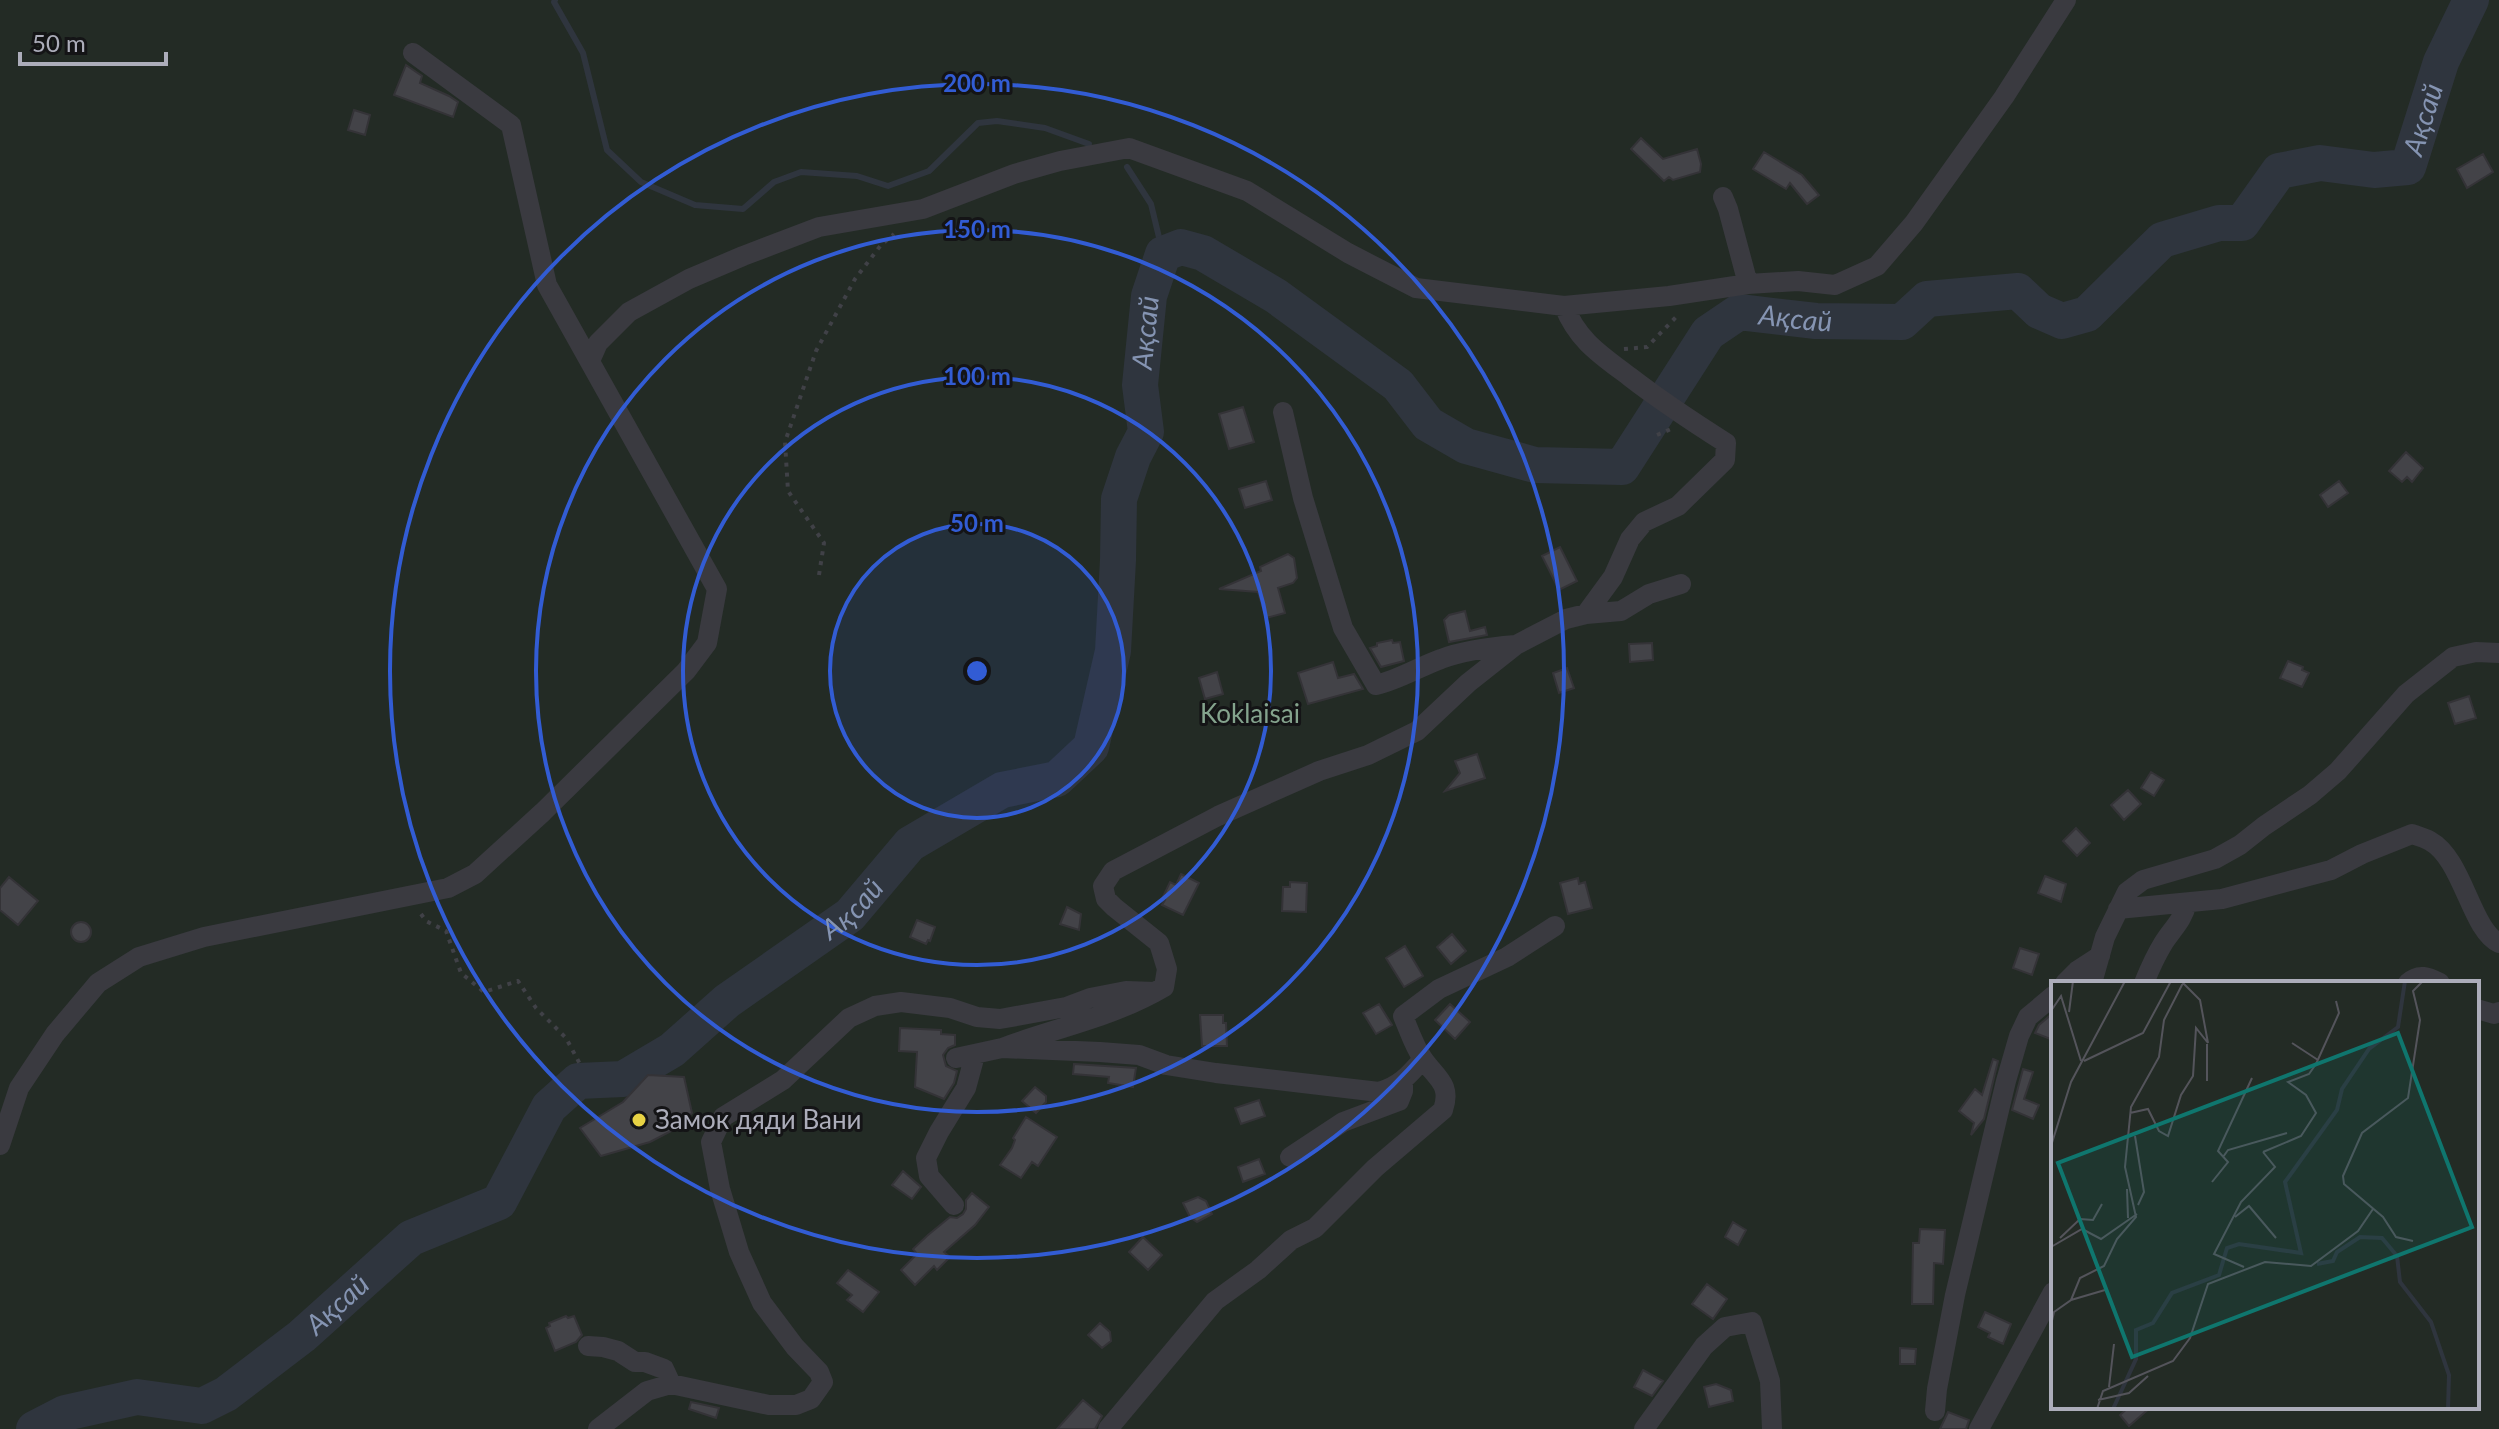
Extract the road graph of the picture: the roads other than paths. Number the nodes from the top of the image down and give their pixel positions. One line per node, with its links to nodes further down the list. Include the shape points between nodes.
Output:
1 (2066, 0): 4 (street, via 2004,97 1877,266 1835,285)
2 (413, 53): 6 (street, via 511,125 547,285)
3 (1723, 197): 4 (street)
4 (1748, 284): 5 (street)
5 (1564, 306): 6 (street, via 1416,288 1247,191 1129,148 1014,174 923,209 819,227 689,279 629,312 598,343); 9 (street, via 1571,326 1594,351 1726,443 1725,460 1678,506 1644,522 1630,539 1613,577)
6 (590, 361): 29 (street, via 717,589 707,643 686,671 475,874 448,888 204,937 139,957 98,983 19,1088)
7 (1283, 412): 10 (street, via 1343,628 1376,685 1446,657)
8 (1681, 584): 9 (street, via 1649,594 1621,611)
9 (1586, 614): 10 (street)
10 (1516, 645): 22 (street, via 1417,731 1218,816 1113,871 1103,886 1106,899 1159,943 1167,969 1164,987)
11 (2499, 653): 13 (street, via 2453,657 2406,694 2310,795 2215,859 2143,880 2127,892)
12 (2187, 903): 13 (street); 15 (street, via 2331,870 2412,834 2431,841 2444,854 2486,932); 19 (street)
13 (2118, 909): 16 (street)
14 (1555, 926): 27 (street, via 1507,957 1439,989 1403,1016)
15 (2499, 943)
16 (2100, 956): 17 (street); 18 (street)
17 (2067, 981)
18 (2093, 981)
19 (2145, 981)
20 (2410, 981): 21 (street)
21 (2435, 981)
22 (1155, 992): 26 (street, via 1107,1015); 34 (street, via 1126,991 1000,1019 901,1002 875,1006 849,1018 783,1080 723,1117 711,1142 739,1252 762,1303 823,1382 811,1399 796,1405 769,1405)
23 (2051, 998): 35 (street, via 2028,1017 2006,1081 1955,1295)
24 (2479, 1010): 25 (street)
25 (2499, 1012)
26 (1002, 1048): 28 (street, via 1139,1055 1166,1065 1359,1091 1379,1092); 31 (street, via 966,1056 966,1088 926,1158 929,1176)
27 (1423, 1059): 28 (street); 37 (street, via 1444,1086 1443,1110 1315,1228 1291,1240 1215,1301)
28 (1403, 1082): 30 (street, via 1399,1101 1343,1122)
29 (0, 1145)
30 (1290, 1157)
31 (954, 1205)
32 (2051, 1296): 40 (street)
33 (588, 1346): 34 (street, via 664,1369)
34 (671, 1384): 36 (street, via 647,1391)
35 (1935, 1411)
36 (598, 1429)
37 (1108, 1429)
38 (1644, 1429): 39 (street, via 1704,1346 1725,1327 1752,1322 1770,1381)
39 (1772, 1429)
40 (1979, 1429)

